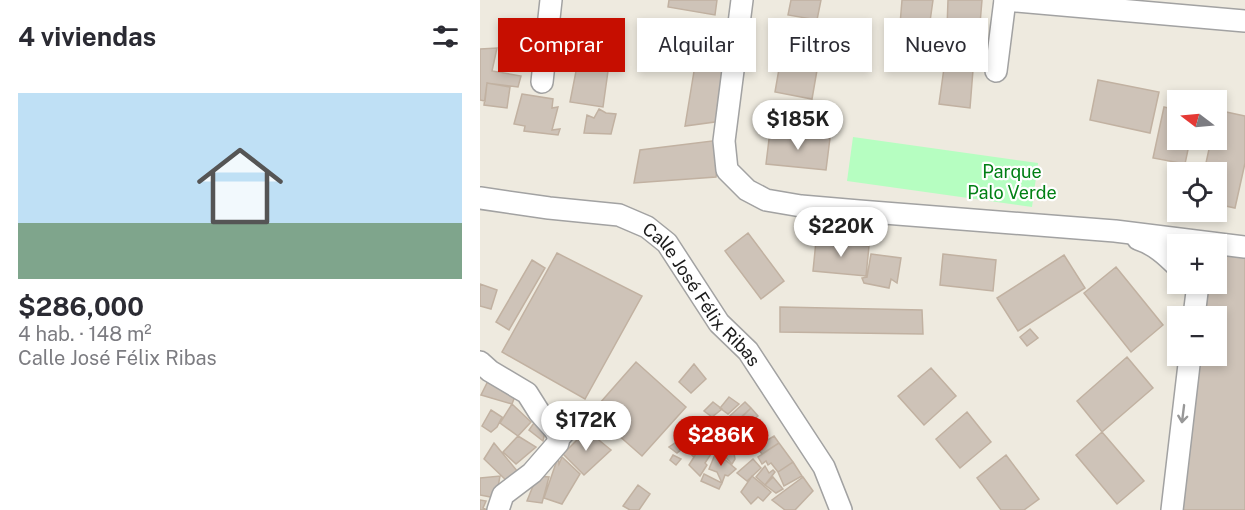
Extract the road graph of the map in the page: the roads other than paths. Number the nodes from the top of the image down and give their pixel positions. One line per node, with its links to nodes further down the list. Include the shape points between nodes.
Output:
1 (551, 0): 7 (street)
2 (742, 0): 9 (street, via 724,141 727,170 747,190 766,200 801,206)
3 (1005, 0): 4 (street); 6 (street)
4 (1137, 6): 5 (street)
5 (1245, 21)
6 (996, 71)
7 (542, 82)
8 (480, 200): 17 (street, Calle José Félix Ribas, via 619,215 647,227 667,243 719,323 748,351 824,467)
9 (1115, 231): 10 (street); 13 (street, via 1149,242)
10 (1167, 238)
11 (1227, 245): 12 (street)
12 (1245, 247)
13 (1167, 256)
14 (480, 362): 16 (street, via 527,393 555,430 565,432 532,473 503,495)
15 (1189, 366): 18 (street, one-way to 18)
16 (498, 510)
17 (841, 510)
18 (1172, 510)

